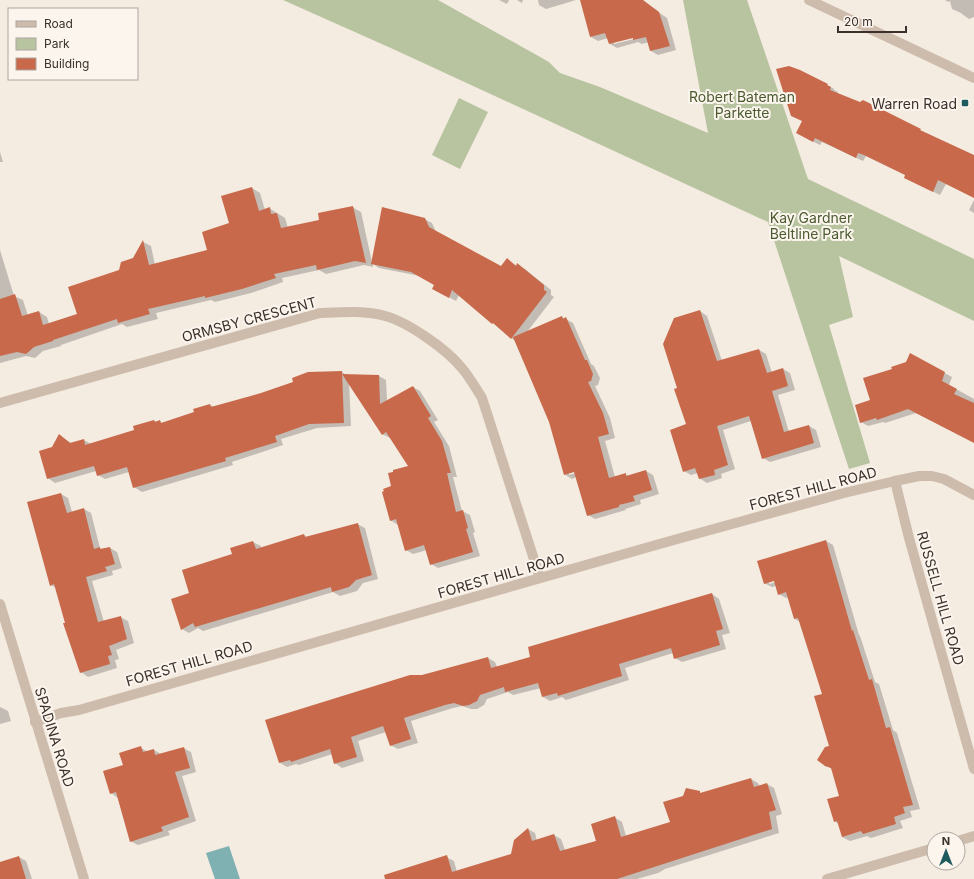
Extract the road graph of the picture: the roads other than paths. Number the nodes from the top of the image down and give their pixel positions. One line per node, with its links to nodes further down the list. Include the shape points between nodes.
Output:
1 (809, 0): 2 (street)
2 (974, 78)
3 (0, 403): 6 (street, ORMSBY CRESCENT, via 320,313 353,312 385,316 412,328 434,343 460,366 482,398)
4 (895, 481): 5 (street, FOREST HILL ROAD, via 932,476 944,479); 6 (street, FOREST HILL ROAD); 9 (street, RUSSELL HILL ROAD)
5 (974, 495)
6 (540, 578): 8 (street, FOREST HILL ROAD)
7 (0, 604): 8 (street, SPADINA ROAD)
8 (35, 722): 11 (street, SPADINA ROAD)
9 (974, 769)
10 (926, 850): 12 (street)
11 (84, 879)
12 (827, 879)

